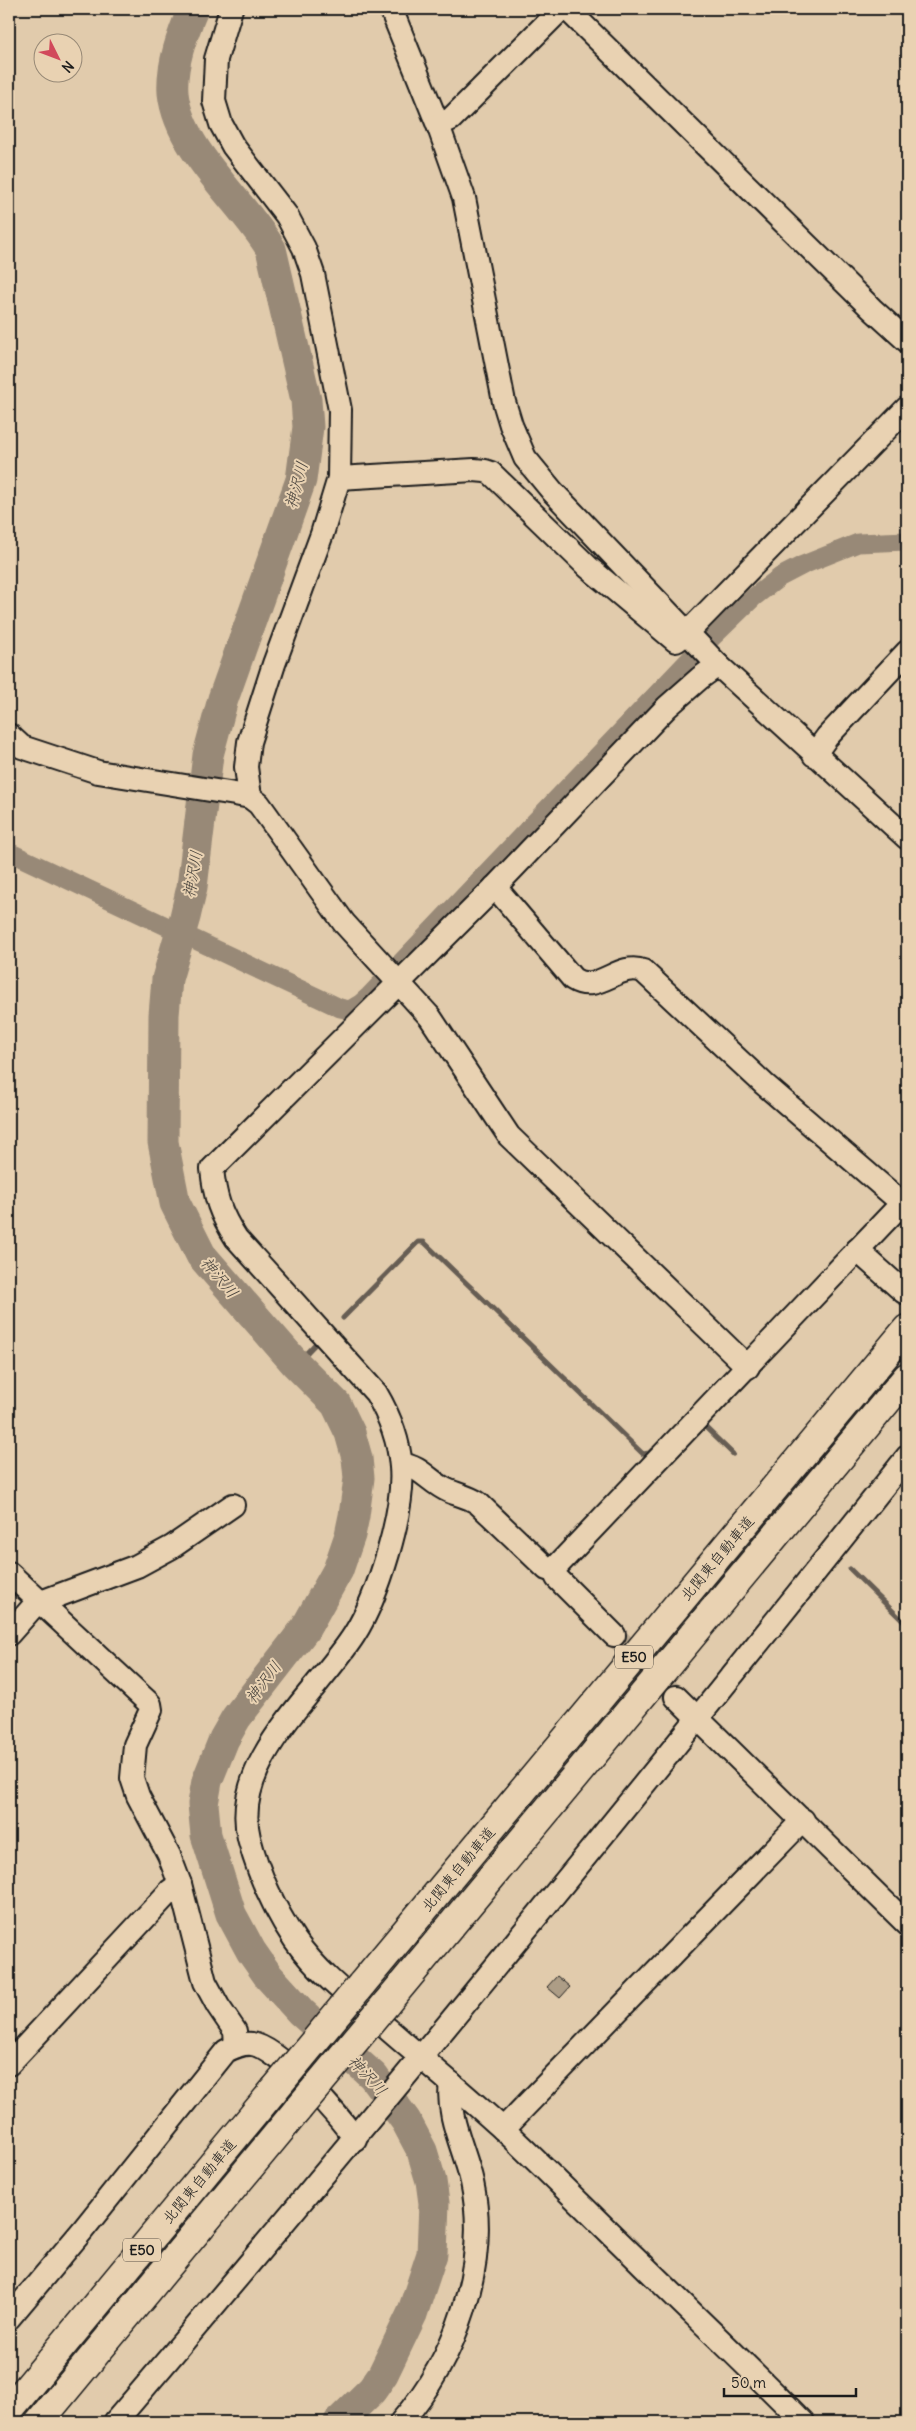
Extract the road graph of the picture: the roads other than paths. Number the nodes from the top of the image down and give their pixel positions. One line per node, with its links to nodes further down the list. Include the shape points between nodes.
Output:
1 (231, 9): 8 (street, via 216,59 214,101 233,146 287,216 310,265 340,410)
2 (391, 9): 5 (street)
3 (561, 9): 5 (street, via 451,119)
4 (567, 9): 6 (street)
5 (438, 125): 9 (street, via 472,230 504,402 526,458 553,492)
6 (907, 341)
7 (907, 408): 9 (street)
8 (339, 478): 9 (street, via 484,470 588,567 671,638 676,642); 14 (street, via 249,742)
9 (690, 636): 11 (street)
10 (907, 652): 13 (street)
11 (715, 662): 13 (street); 16 (street, via 667,707)
12 (9, 735): 14 (street, via 22,747 98,772)
13 (814, 755): 15 (street)
14 (243, 796): 17 (street, via 270,816 331,906)
15 (907, 838)
16 (495, 887): 17 (street); 18 (street, via 573,979 592,984 630,969 643,971 764,1084)
17 (392, 977): 22 (street, via 430,1018 508,1136); 25 (street, via 212,1169 214,1196 236,1238 376,1393 394,1434)
18 (905, 1201): 19 (street)
19 (857, 1250): 20 (street); 22 (street)
20 (904, 1292)
21 (907, 1329): 44 (highway, 北関東自動車道 / E50, bridge)
22 (748, 1367): 27 (street)
23 (907, 1377): 45 (highway, 北関東自動車道 / E50, bridge)
24 (907, 1457): 33 (street)
25 (401, 1464): 27 (street, via 415,1466 448,1491 478,1503 547,1569); 39 (street, via 396,1518 378,1584 355,1633 267,1753 251,1787 247,1824 272,1902 295,1939 335,1985)
26 (233, 1505): 29 (street, via 172,1547 137,1566)
27 (554, 1571): 31 (street, via 557,1578)
28 (9, 1573): 29 (street)
29 (41, 1602): 30 (street); 35 (street, via 150,1704 151,1710 135,1745 132,1778)
30 (9, 1634)
31 (614, 1634)
32 (676, 1697): 33 (street)
33 (698, 1719): 34 (street); 39 (street)
34 (803, 1820): 36 (street); 41 (street)
35 (180, 1884): 37 (street, via 205,1982 235,2031); 38 (street)
36 (907, 1924)
37 (236, 2046): 42 (street, via 251,2044 274,2055 331,2106); 43 (street, via 226,2051)
38 (9, 2064)
39 (417, 2064): 40 (street); 42 (street)
40 (451, 2083): 41 (street); 47 (street, via 449,2102 476,2205 474,2266 465,2301 438,2370)
41 (503, 2129): 48 (street)
42 (355, 2139): 46 (street)
43 (9, 2318)
44 (9, 2410)
45 (39, 2422)
46 (115, 2422)
47 (401, 2422)
48 (803, 2422)

